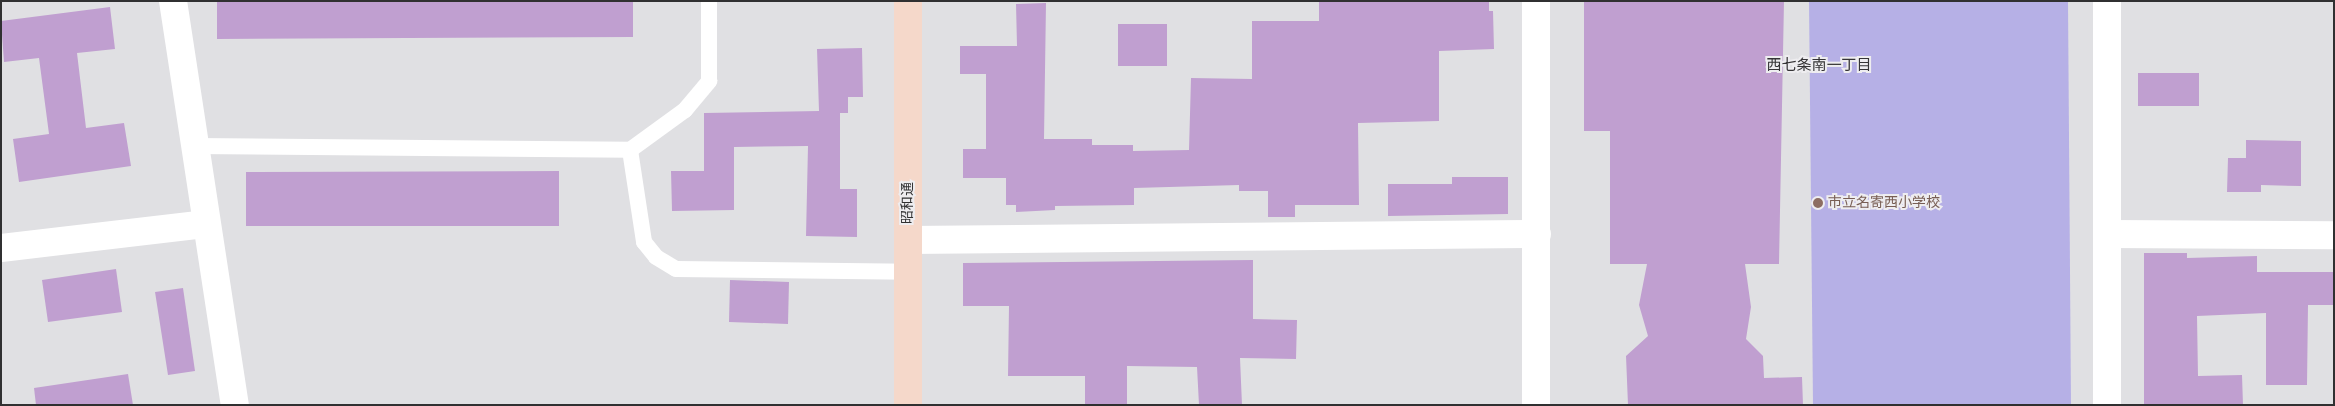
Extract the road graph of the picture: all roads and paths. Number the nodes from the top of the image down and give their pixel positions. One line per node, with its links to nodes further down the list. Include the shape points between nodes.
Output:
1 (173, 1): 6 (street)
2 (709, 1): 7 (lane, via 709,81 685,110)
3 (908, 1): 12 (street, 昭和通)
4 (1536, 1): 9 (street)
5 (2107, 1): 10 (street)
6 (193, 146): 7 (lane); 8 (street)
7 (630, 150): 14 (lane, via 644,242 656,258 676,269)
8 (205, 224): 13 (street); 15 (street)
9 (1537, 234): 12 (street); 17 (street)
10 (2108, 234): 11 (street); 18 (street)
11 (2334, 235)
12 (908, 240): 14 (street, 昭和通)
13 (1, 248)
14 (908, 272): 16 (street, 昭和通)
15 (235, 405)
16 (908, 405)
17 (1536, 405)
18 (2107, 405)

